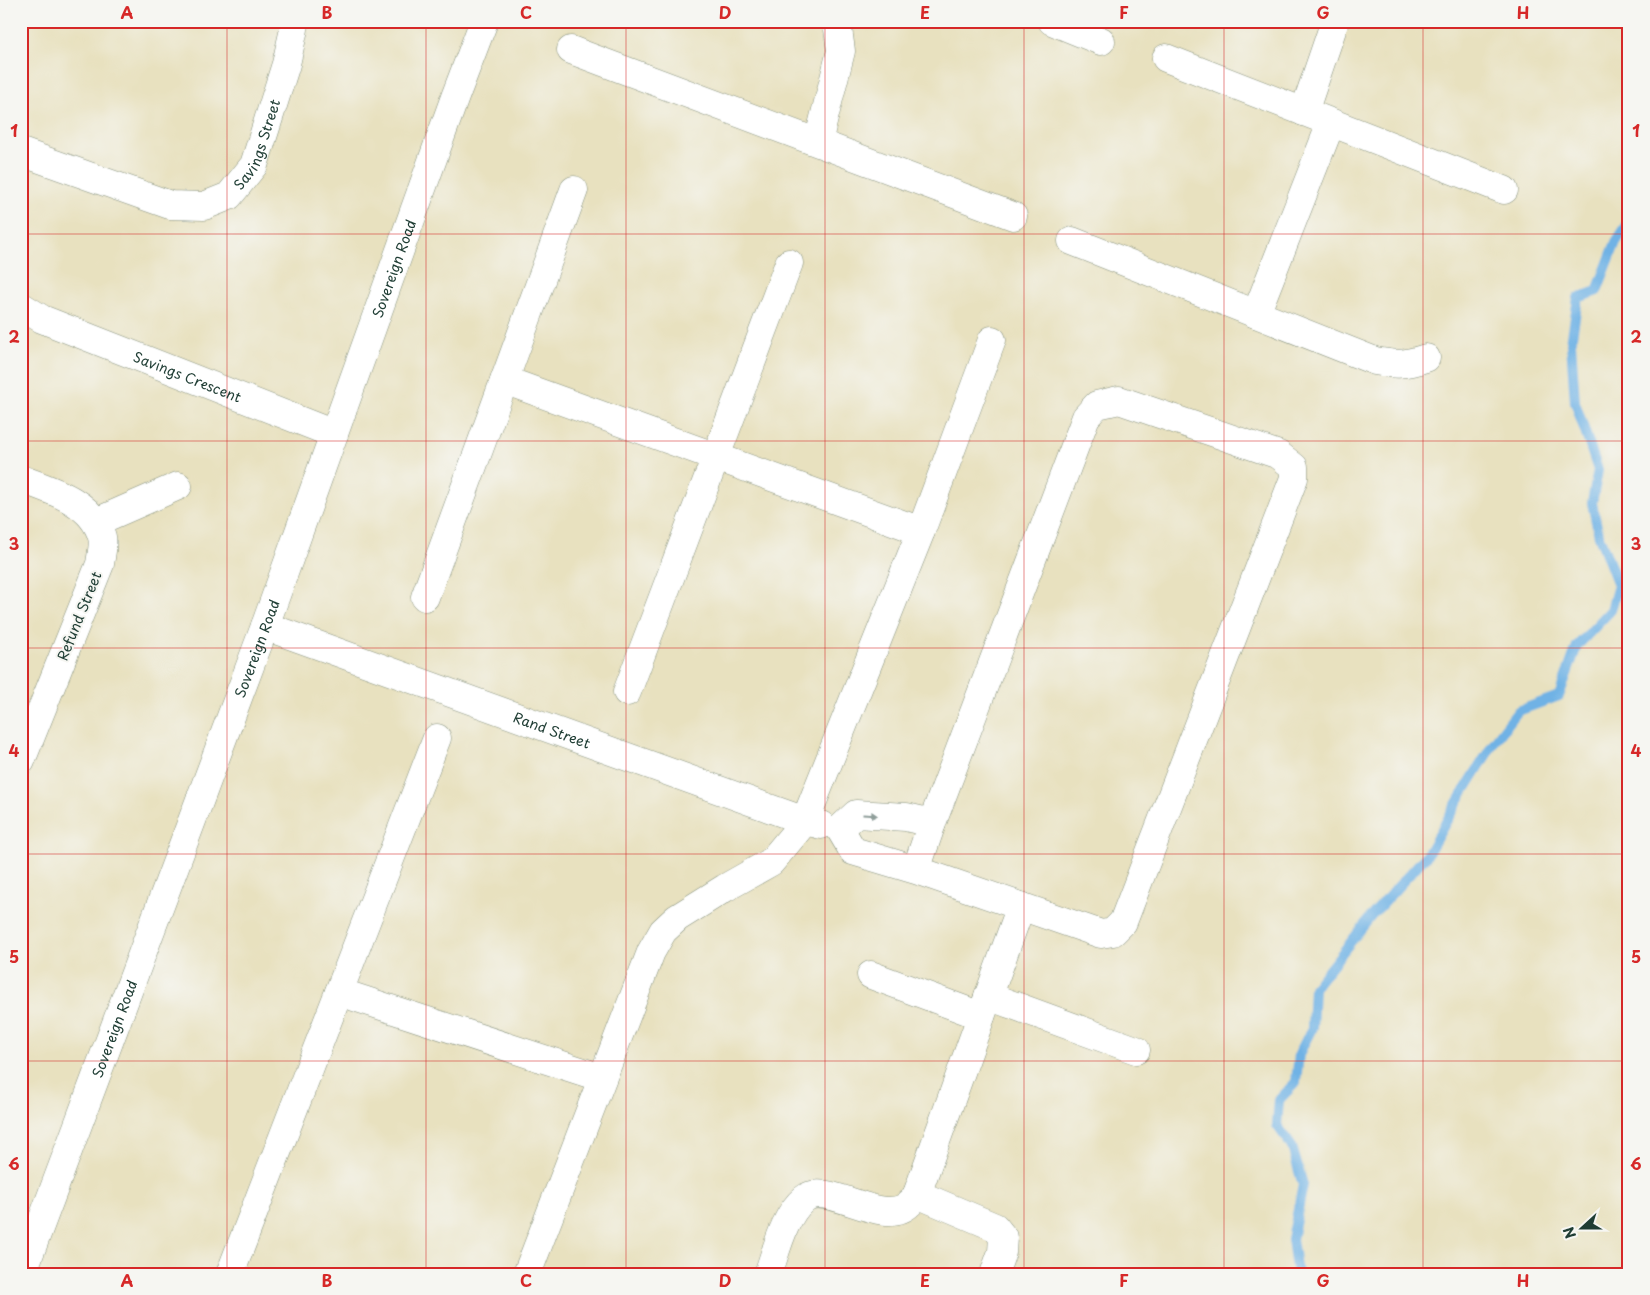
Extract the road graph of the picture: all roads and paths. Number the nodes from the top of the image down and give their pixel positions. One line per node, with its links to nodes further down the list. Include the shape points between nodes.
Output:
1 (293, 21): 12 (street, Savings Street, via 286,64 254,165 229,196 204,206 170,205)
2 (484, 21): 23 (street, Sovereign Road)
3 (837, 21): 11 (street, via 841,51)
4 (1052, 21): 6 (street)
5 (1335, 21): 9 (street)
6 (1101, 40)
7 (571, 50): 11 (street)
8 (1166, 58): 9 (street)
9 (1304, 112): 10 (street)
10 (1331, 123): 14 (street); 19 (street)
11 (818, 142): 15 (street)
12 (21, 152)
13 (574, 190): 22 (street)
14 (1504, 190)
15 (1013, 216)
16 (1072, 241): 19 (street)
17 (789, 263): 24 (street)
18 (28, 313): 23 (street, Savings Crescent)
19 (1256, 314): 21 (street, via 1375,361 1398,365)
20 (992, 340): 28 (street)
21 (1426, 358)
22 (504, 380): 24 (street); 29 (street)
23 (334, 434): 30 (street, Sovereign Road)
24 (716, 457): 28 (street); 31 (street)
25 (21, 479): 27 (street, via 72,500)
26 (178, 486): 27 (street)
27 (96, 522): 33 (street, Refund Street, via 102,539 100,564)
28 (921, 531): 34 (street)
29 (425, 597)
30 (265, 626): 34 (street, Rand Street); 45 (street, Sovereign Road)
31 (627, 692)
32 (437, 738): 40 (street)
33 (21, 761)
34 (805, 821): 36 (street, Rand Street); 43 (street, via 771,862 677,918 663,931 651,952)
35 (932, 823): 36 (street, one-way to 35, via 856,814 906,817); 37 (street); 38 (street, via 1086,417 1097,405 1119,400 1279,455 1294,467 1294,478 1123,922 1114,932 1101,934)
36 (840, 829): 37 (street, via 854,852)
37 (916, 870): 38 (street)
38 (1021, 906): 41 (street)
39 (871, 975): 41 (street)
40 (340, 992): 43 (street); 46 (street)
41 (985, 1006): 42 (street); 44 (street)
42 (1136, 1050)
43 (602, 1078): 47 (street)
44 (917, 1194): 48 (street, via 910,1204 895,1211 881,1211 819,1194 806,1196 789,1218); 49 (street, via 995,1227 1003,1237 1002,1252)
45 (22, 1274)
46 (230, 1274)
47 (527, 1274)
48 (768, 1274)
49 (994, 1274)

